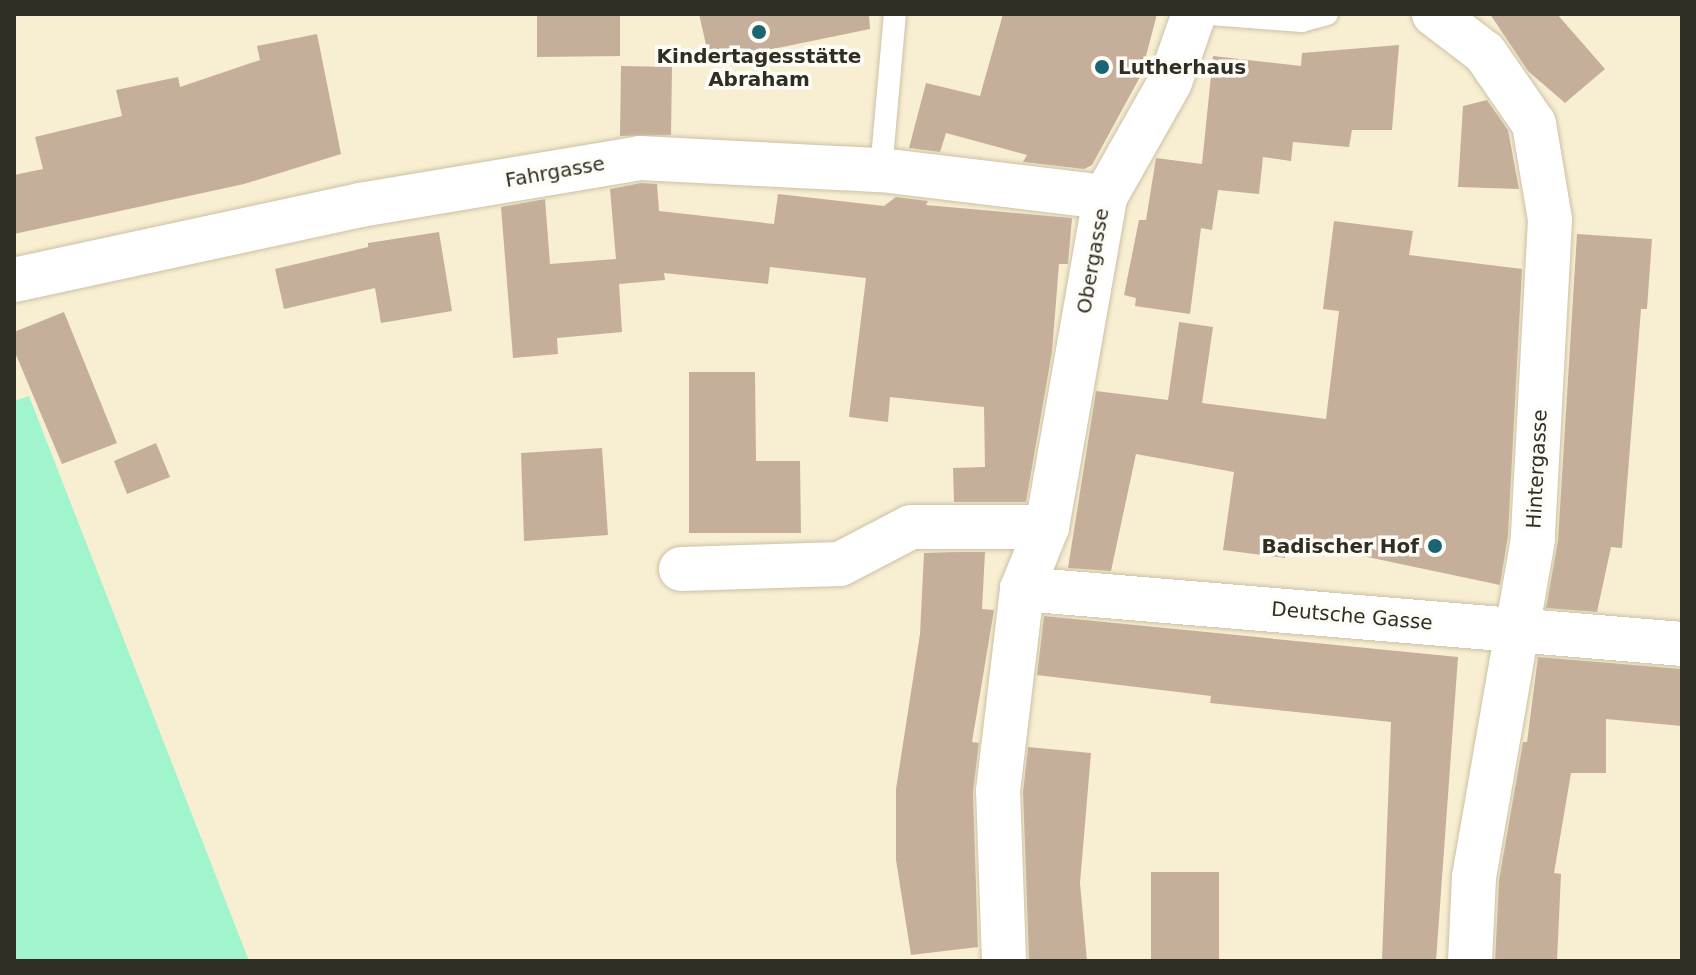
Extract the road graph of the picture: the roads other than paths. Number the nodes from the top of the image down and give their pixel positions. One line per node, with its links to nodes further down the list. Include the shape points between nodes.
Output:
1 (895, 14): 6 (lane)
2 (1194, 14): 7 (street, Obergasse, via 1170,82)
3 (1210, 14): 4 (lane, via 1302,21)
4 (1327, 14)
5 (1434, 14): 12 (street, Hintergasse, via 1485,53 1534,124 1550,220 1533,539)
6 (881, 170): 7 (street, Fahrgasse); 8 (street, Fahrgasse, via 640,158 360,205)
7 (1105, 197): 9 (street, Obergasse)
8 (14, 280)
9 (1047, 527): 10 (street, via 911,527 840,564); 11 (street, Obergasse)
10 (681, 569)
11 (1022, 589): 12 (street, Deutsche Gasse); 14 (street, Obergasse, via 998,791)
12 (1515, 630): 13 (street, Deutsche Gasse); 15 (street, Hintergasse, via 1474,877)
13 (1682, 644)
14 (1004, 961)
15 (1470, 961)

